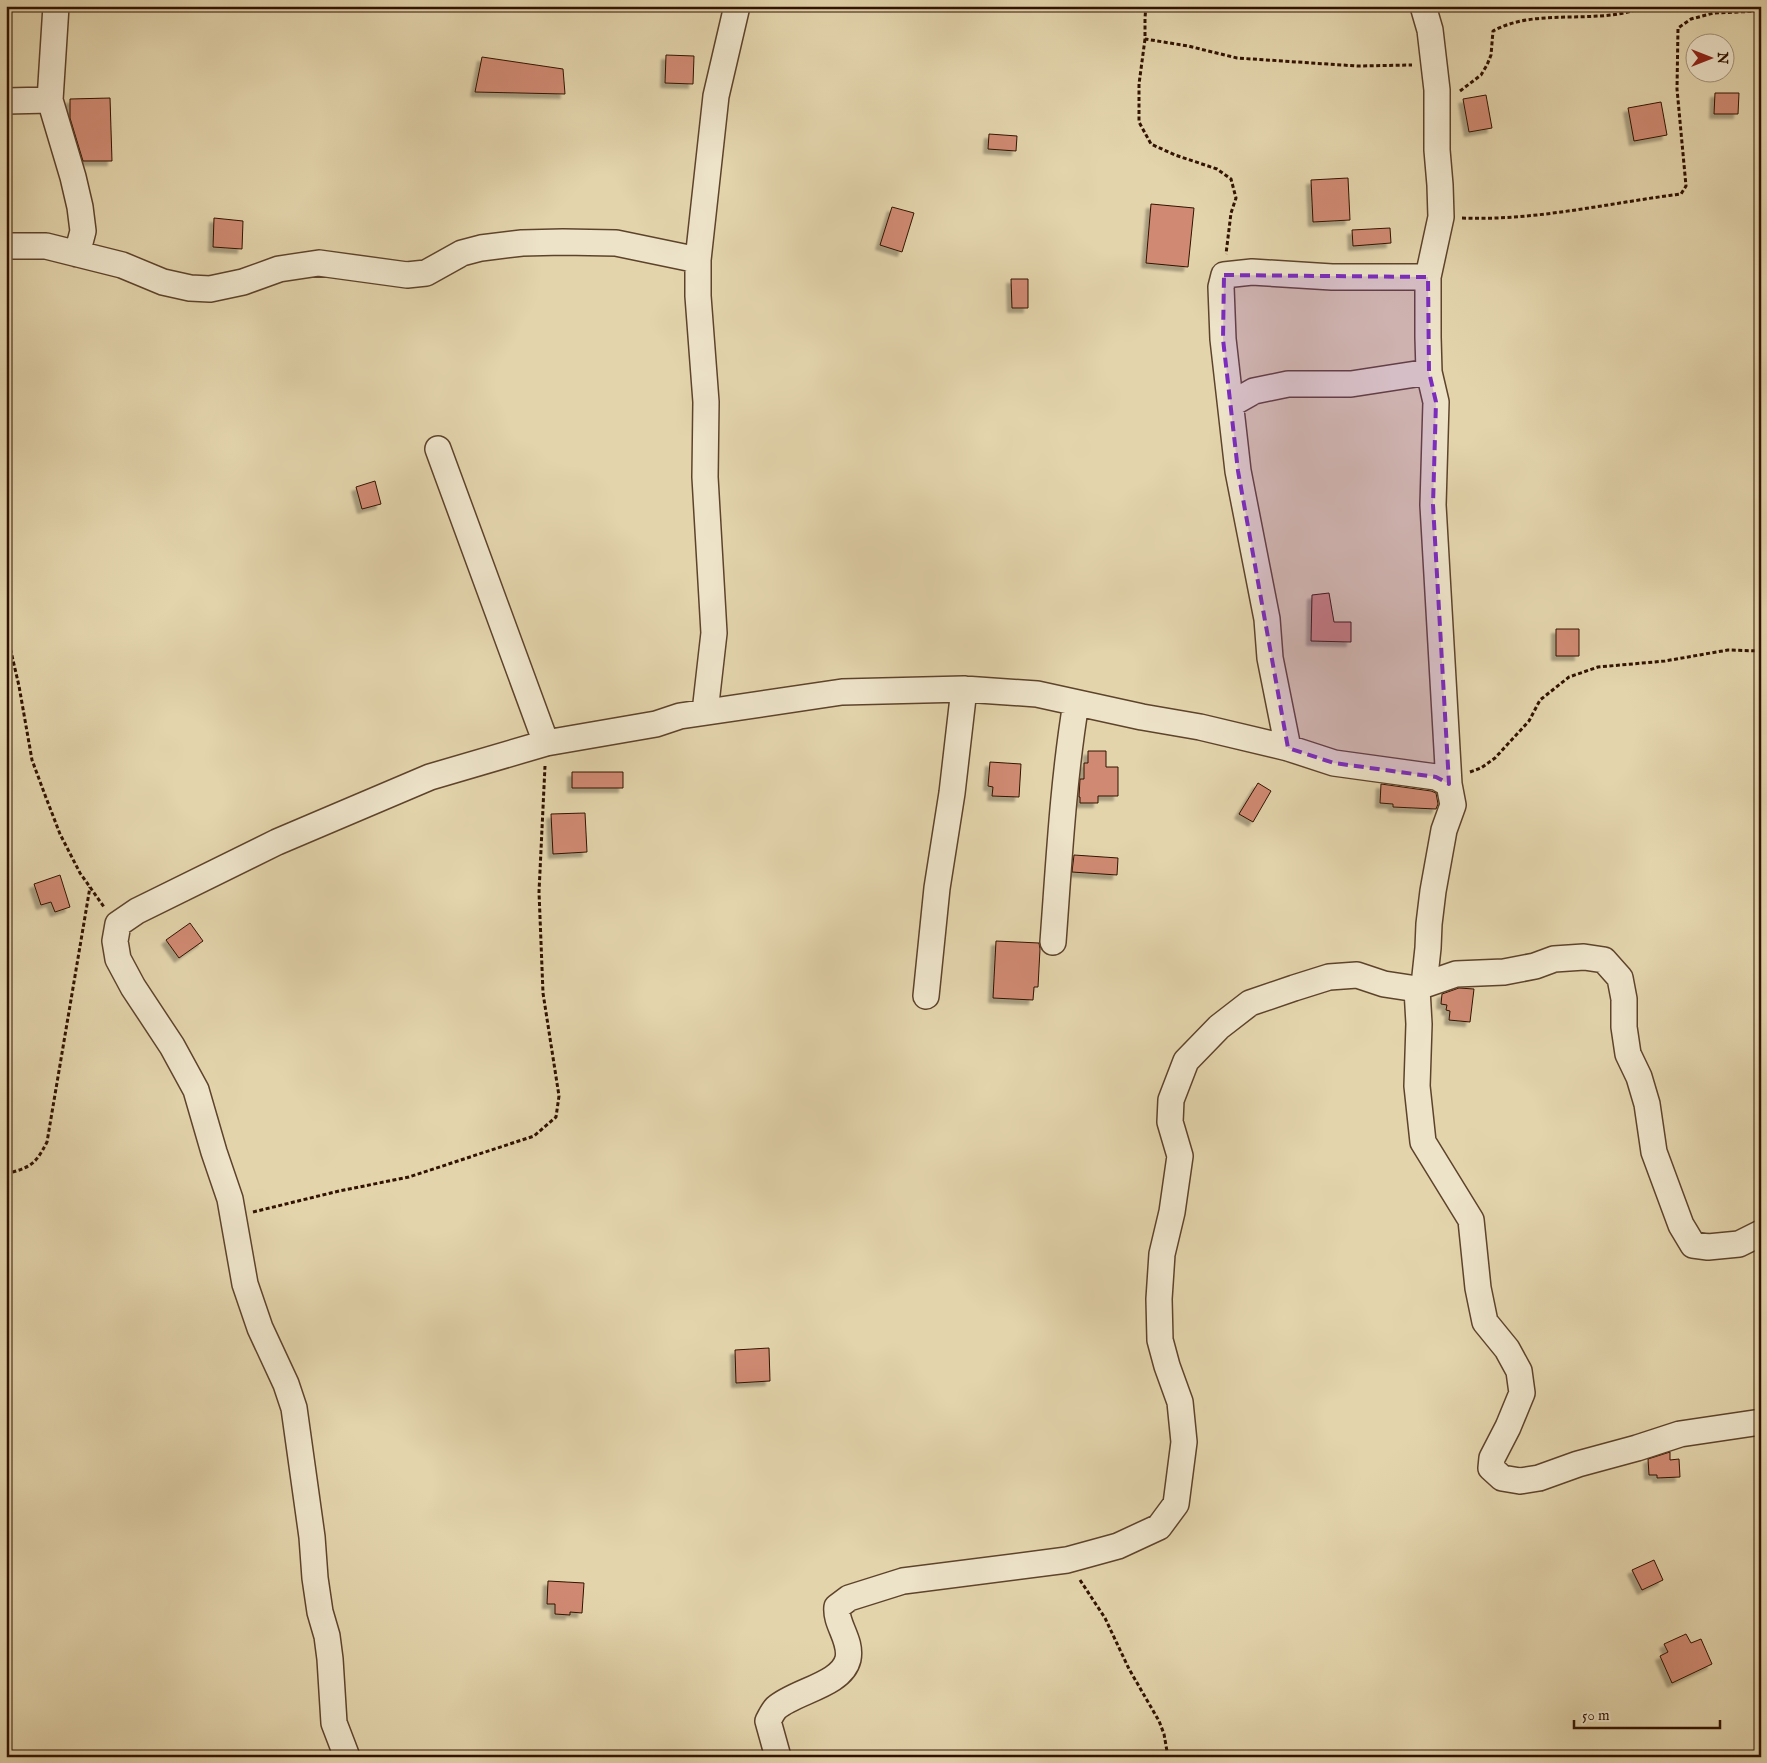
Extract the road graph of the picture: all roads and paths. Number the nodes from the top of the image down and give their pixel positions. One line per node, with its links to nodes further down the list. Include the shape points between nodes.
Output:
1 (56, 6): 10 (street)
2 (736, 6): 15 (street, via 716,96)
3 (1146, 6): 7 (path)
4 (1423, 6): 8 (street)
5 (1637, 6): 9 (path, via 1635,10 1621,14 1504,25 1493,31 1491,56 1481,75)
6 (1761, 11): 12 (path, via 1714,13 1690,19 1678,28 1677,89 1686,186 1681,194 1536,216 1489,219)
7 (1145, 39): 8 (path, via 1237,58 1357,66); 16 (path, via 1139,84 1139,122 1151,144 1217,169 1231,179 1236,198 1231,213)
8 (1435, 65): 12 (street)
9 (1455, 94)
10 (50, 100): 11 (street); 14 (street, via 80,207 83,231)
11 (6, 101)
12 (1441, 217): 17 (street)
13 (6, 246): 14 (street, via 46,246)
14 (77, 254): 15 (street, via 122,265 163,282 210,289 243,282 279,268 318,263 407,275 426,273 462,253 522,243 616,243)
15 (698, 260): 25 (street, via 714,633)
16 (1224, 275): 17 (street, via 1252,272 1332,277); 19 (street, via 1221,287 1222,339)
17 (1428, 277): 18 (street)
18 (1429, 372): 19 (street, via 1351,384 1288,384 1254,391); 28 (street, via 1436,402 1432,505)
19 (1231, 404): 27 (street, via 1238,471)
20 (438, 449): 26 (street)
21 (6, 630): 29 (path, via 32,760 60,834)
22 (1761, 652): 28 (path, via 1728,650 1665,661 1598,667 1569,676 1540,700 1529,721 1494,758)
23 (964, 689): 24 (street, via 1037,694); 25 (street, via 842,692); 33 (street, via 952,793 936,888)
24 (1076, 703): 27 (street); 31 (street, via 1062,808)
25 (705, 712): 26 (street)
26 (546, 743): 30 (street, via 430,777 346,812 277,842 137,911); 35 (path, via 539,892 543,993 559,1096 556,1117 534,1136 409,1176)
27 (1288, 748): 28 (street, via 1334,763 1436,777)
28 (1449, 784): 32 (street, via 1453,805 1444,830)
29 (90, 887): 30 (path); 34 (path, via 47,1142 40,1156 27,1168)
30 (118, 924): 35 (street, via 115,942 118,959 196,1090)
31 (1053, 942)
32 (1421, 987): 36 (street, via 1456,974 1504,972 1554,959 1584,957 1604,960 1620,978 1628,1054 1647,1104 1654,1152 1681,1224 1693,1245 1739,1244); 37 (street, via 1417,1086 1423,1142 1471,1220 1485,1322 1518,1371 1522,1393 1492,1458 1491,1468 1502,1478 1520,1481 1539,1478 1680,1434); 38 (street, via 1384,984 1357,975 1329,978 1294,988 1250,1003 1219,1027 1186,1061 1171,1100 1170,1122 1180,1156 1162,1254 1159,1300 1160,1340 1180,1402 1184,1442 1176,1504 1159,1527 1118,1546)
33 (926, 996)
34 (6, 1174)
35 (234, 1216): 39 (street, via 245,1284 294,1408 317,1595 330,1659 334,1723)
36 (1761, 1233)
37 (1761, 1422)
38 (1067, 1560): 40 (street, via 904,1581 849,1598 837,1607 836,1615 846,1637 849,1656 846,1667 836,1676 776,1708 768,1721); 41 (path, via 1105,1618 1159,1721)
39 (347, 1757)
40 (778, 1757)
41 (1168, 1757)

